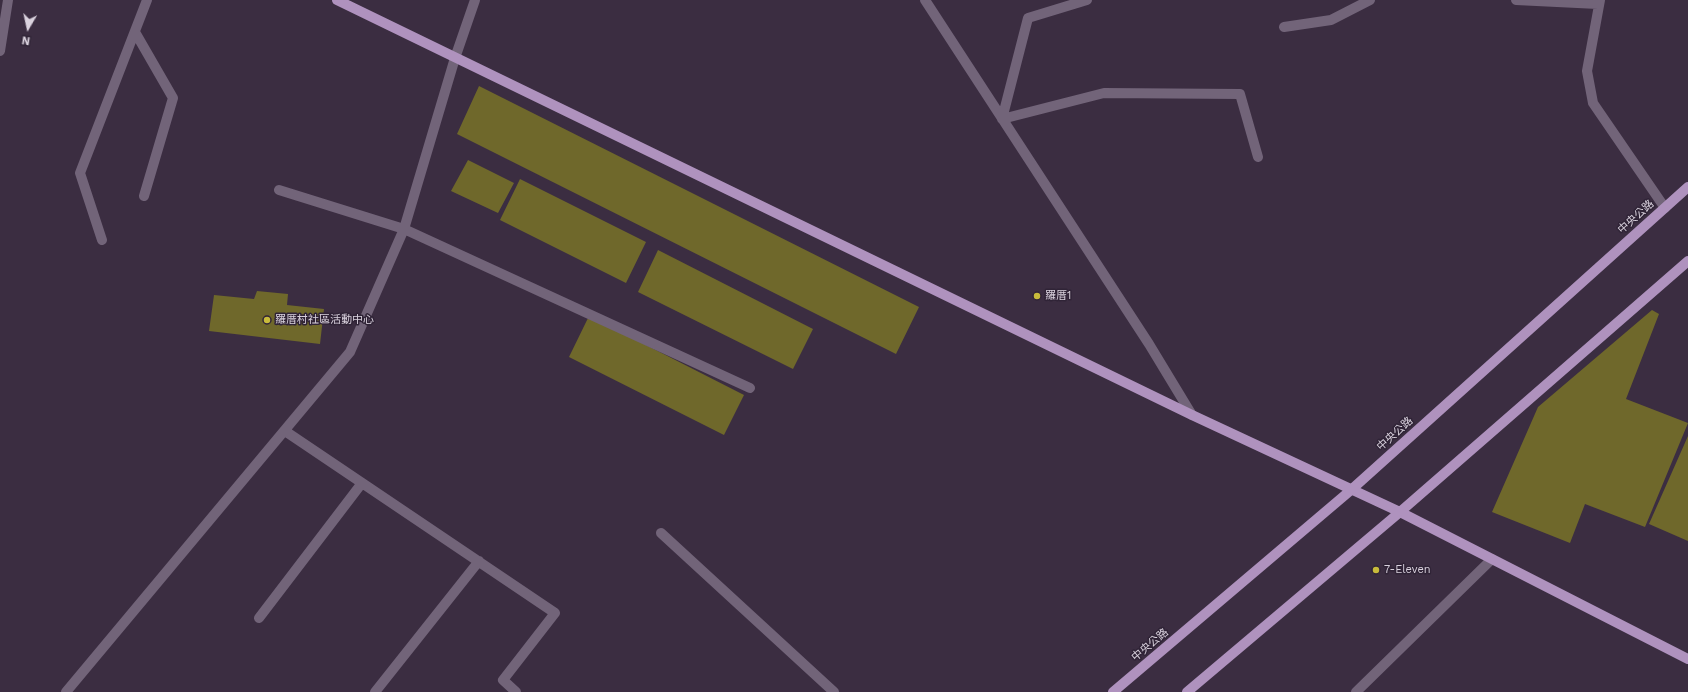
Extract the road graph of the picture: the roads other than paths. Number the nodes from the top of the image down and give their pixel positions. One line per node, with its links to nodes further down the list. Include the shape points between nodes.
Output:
1 (8, 0): 12 (street)
2 (147, 0): 11 (street)
3 (337, 0): 13 (main road)
4 (475, 0): 13 (street)
5 (925, 0): 14 (street)
6 (1087, 0): 14 (street, via 1028,18)
7 (1370, 0): 10 (street, via 1331,20)
8 (1516, 0): 9 (street)
9 (1599, 2): 19 (street, via 1587,71 1593,103)
10 (1284, 27)
11 (135, 32): 18 (street, via 173,98); 21 (street, via 80,173)
12 (0, 50)
13 (455, 58): 20 (street); 24 (main road)
14 (1002, 119): 15 (street, via 1104,93 1240,94); 24 (street, via 1149,344)
15 (1258, 157)
16 (1688, 188): 19 (main road, 中央公路)
17 (279, 190): 20 (street)
18 (144, 196)
19 (1665, 208): 27 (main road, 中央公路)
20 (404, 229): 23 (street); 25 (street, via 350,352)
21 (102, 240)
22 (1688, 261): 28 (main road)
23 (750, 388)
24 (1192, 415): 27 (main road)
25 (285, 431): 26 (street); 34 (street)
26 (362, 483): 31 (street); 32 (street)
27 (1351, 490): 28 (main road); 38 (main road, 中央公路)
28 (1400, 512): 30 (main road); 39 (main road)
29 (662, 533): 37 (street)
30 (1492, 559): 33 (main road); 40 (street)
31 (479, 561): 35 (street); 36 (street, via 555,612 503,680)
32 (259, 618)
33 (1688, 659)
34 (66, 692)
35 (375, 692)
36 (516, 692)
37 (834, 692)
38 (1113, 692)
39 (1187, 692)
40 (1356, 692)

